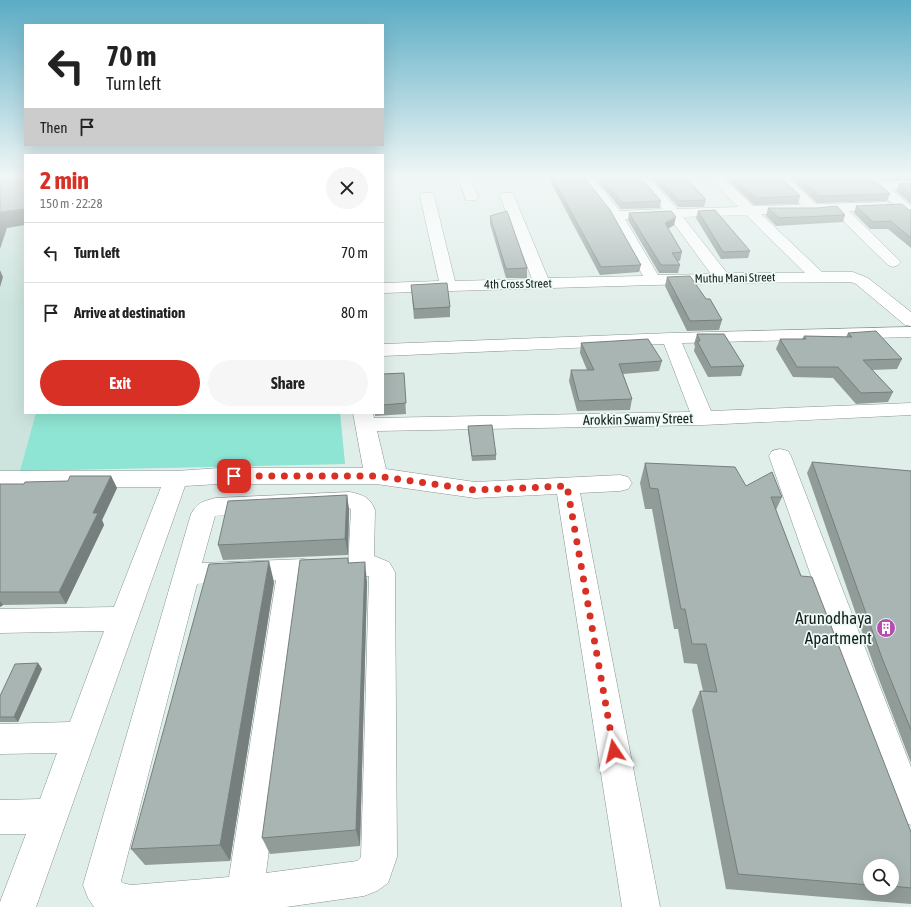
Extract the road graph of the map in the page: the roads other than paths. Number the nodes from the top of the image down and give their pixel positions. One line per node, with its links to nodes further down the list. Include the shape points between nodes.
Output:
1 (433, 219): 12 (street)
2 (516, 219): 11 (street)
3 (618, 219): 10 (street)
4 (678, 219): 9 (street)
5 (758, 219): 8 (street)
6 (850, 219): 7 (street)
7 (893, 262)
8 (818, 277): 9 (street, Muthu Mani Street); 14 (street, Muthu Mani Street, via 859,278)
9 (722, 278): 10 (street, Muthu Mani Street)
10 (653, 280): 11 (street, 4th Cross Street)
11 (542, 283): 12 (street, 4th Cross Street)
12 (448, 286): 13 (street, 4th Cross Street)
13 (384, 288)
14 (911, 321)
15 (911, 332): 16 (street)
16 (671, 338): 17 (street); 19 (street)
17 (384, 350)
18 (911, 409): 19 (street, Arokkin Swamy Street)
19 (703, 418): 20 (street, Arokkin Swamy Street)
20 (364, 419): 22 (street)
21 (780, 456): 35 (street, via 906,801)
22 (376, 476): 26 (street, via 475,490); 27 (street)
23 (0, 479): 24 (street)
24 (176, 479): 27 (street, via 219,476); 31 (street)
25 (620, 483): 26 (street)
26 (567, 486): 40 (street)
27 (295, 490): 28 (street, via 362,504 363,510); 30 (street, via 207,509 203,514)
28 (343, 567): 29 (street); 38 (street, via 374,566 382,572 379,857 375,870 364,878)
29 (291, 570): 30 (street); 38 (street)
30 (186, 574): 38 (street, via 101,886 112,900 131,904)
31 (123, 619): 32 (street); 33 (street)
32 (0, 621)
33 (80, 737): 34 (street); 36 (street)
34 (0, 739)
35 (911, 808)
36 (52, 816): 37 (street); 39 (street)
37 (0, 817)
38 (244, 900)
39 (17, 907)
40 (641, 907)

